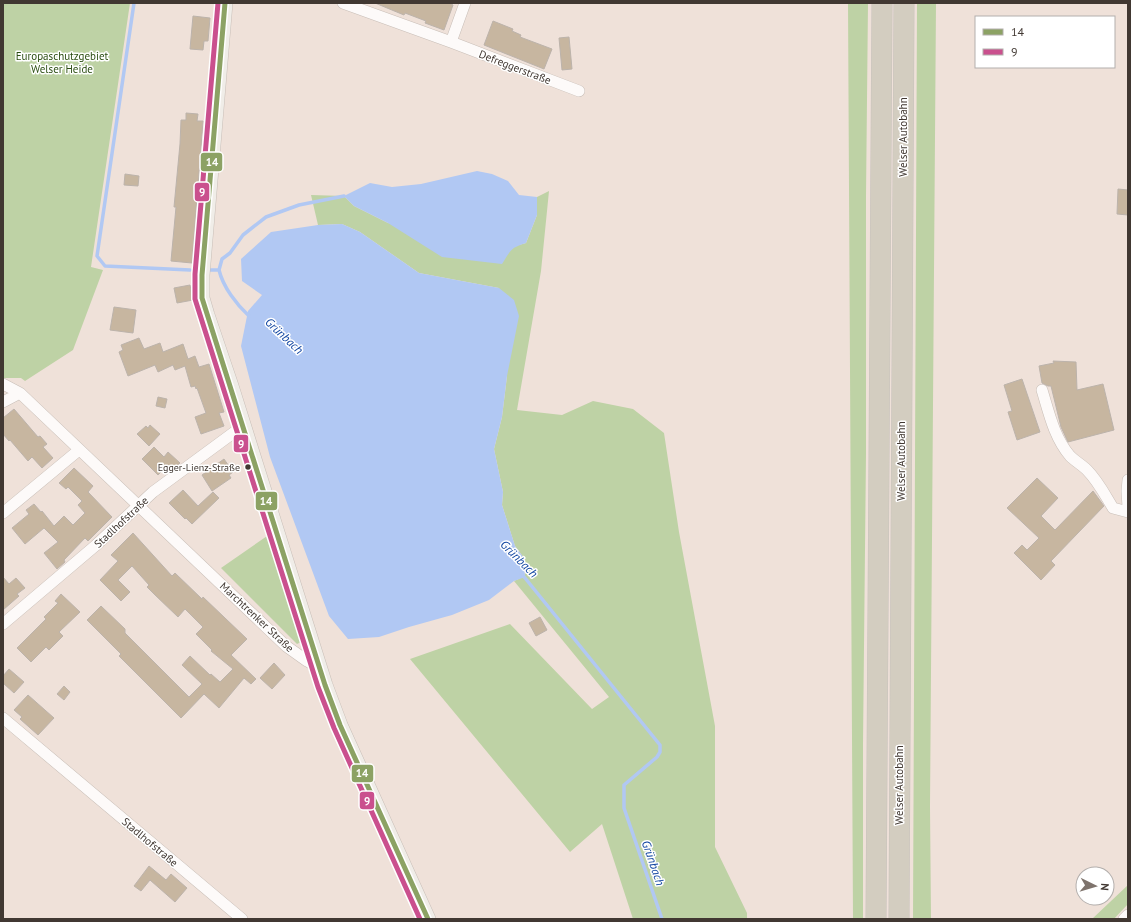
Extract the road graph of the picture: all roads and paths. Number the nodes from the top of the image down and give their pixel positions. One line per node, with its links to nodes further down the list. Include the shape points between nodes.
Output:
1 (225, 3): 12 (street, via 202,270 202,298)
2 (343, 3): 6 (street, Defreggerstraße)
3 (465, 3): 6 (street)
4 (882, 3): 25 (highway, Welser Autobahn)
5 (904, 3): 26 (highway, Welser Autobahn)
6 (452, 42): 7 (street, Defreggerstraße)
7 (579, 91)
8 (3, 384): 10 (street)
9 (1042, 390): 17 (street, via 1053,426 1070,456 1086,469 1113,508)
10 (20, 393): 11 (street); 13 (street)
11 (3, 402)
12 (244, 426): 15 (street, Stadlhofstraße); 20 (street)
13 (79, 450): 15 (street); 18 (street)
14 (1128, 480): 16 (street)
15 (139, 505): 19 (street, Stadlhofstraße); 20 (street, Marchtrenker Straße, via 286,646)
16 (1128, 507)
17 (1128, 512)
18 (3, 513)
19 (3, 624)
20 (320, 668): 24 (street, via 340,725)
21 (3, 718): 23 (street, Stadlhofstraße)
22 (1128, 915): 27 (street)
23 (242, 919)
24 (428, 919)
25 (876, 919)
26 (899, 919)
27 (1124, 919)

